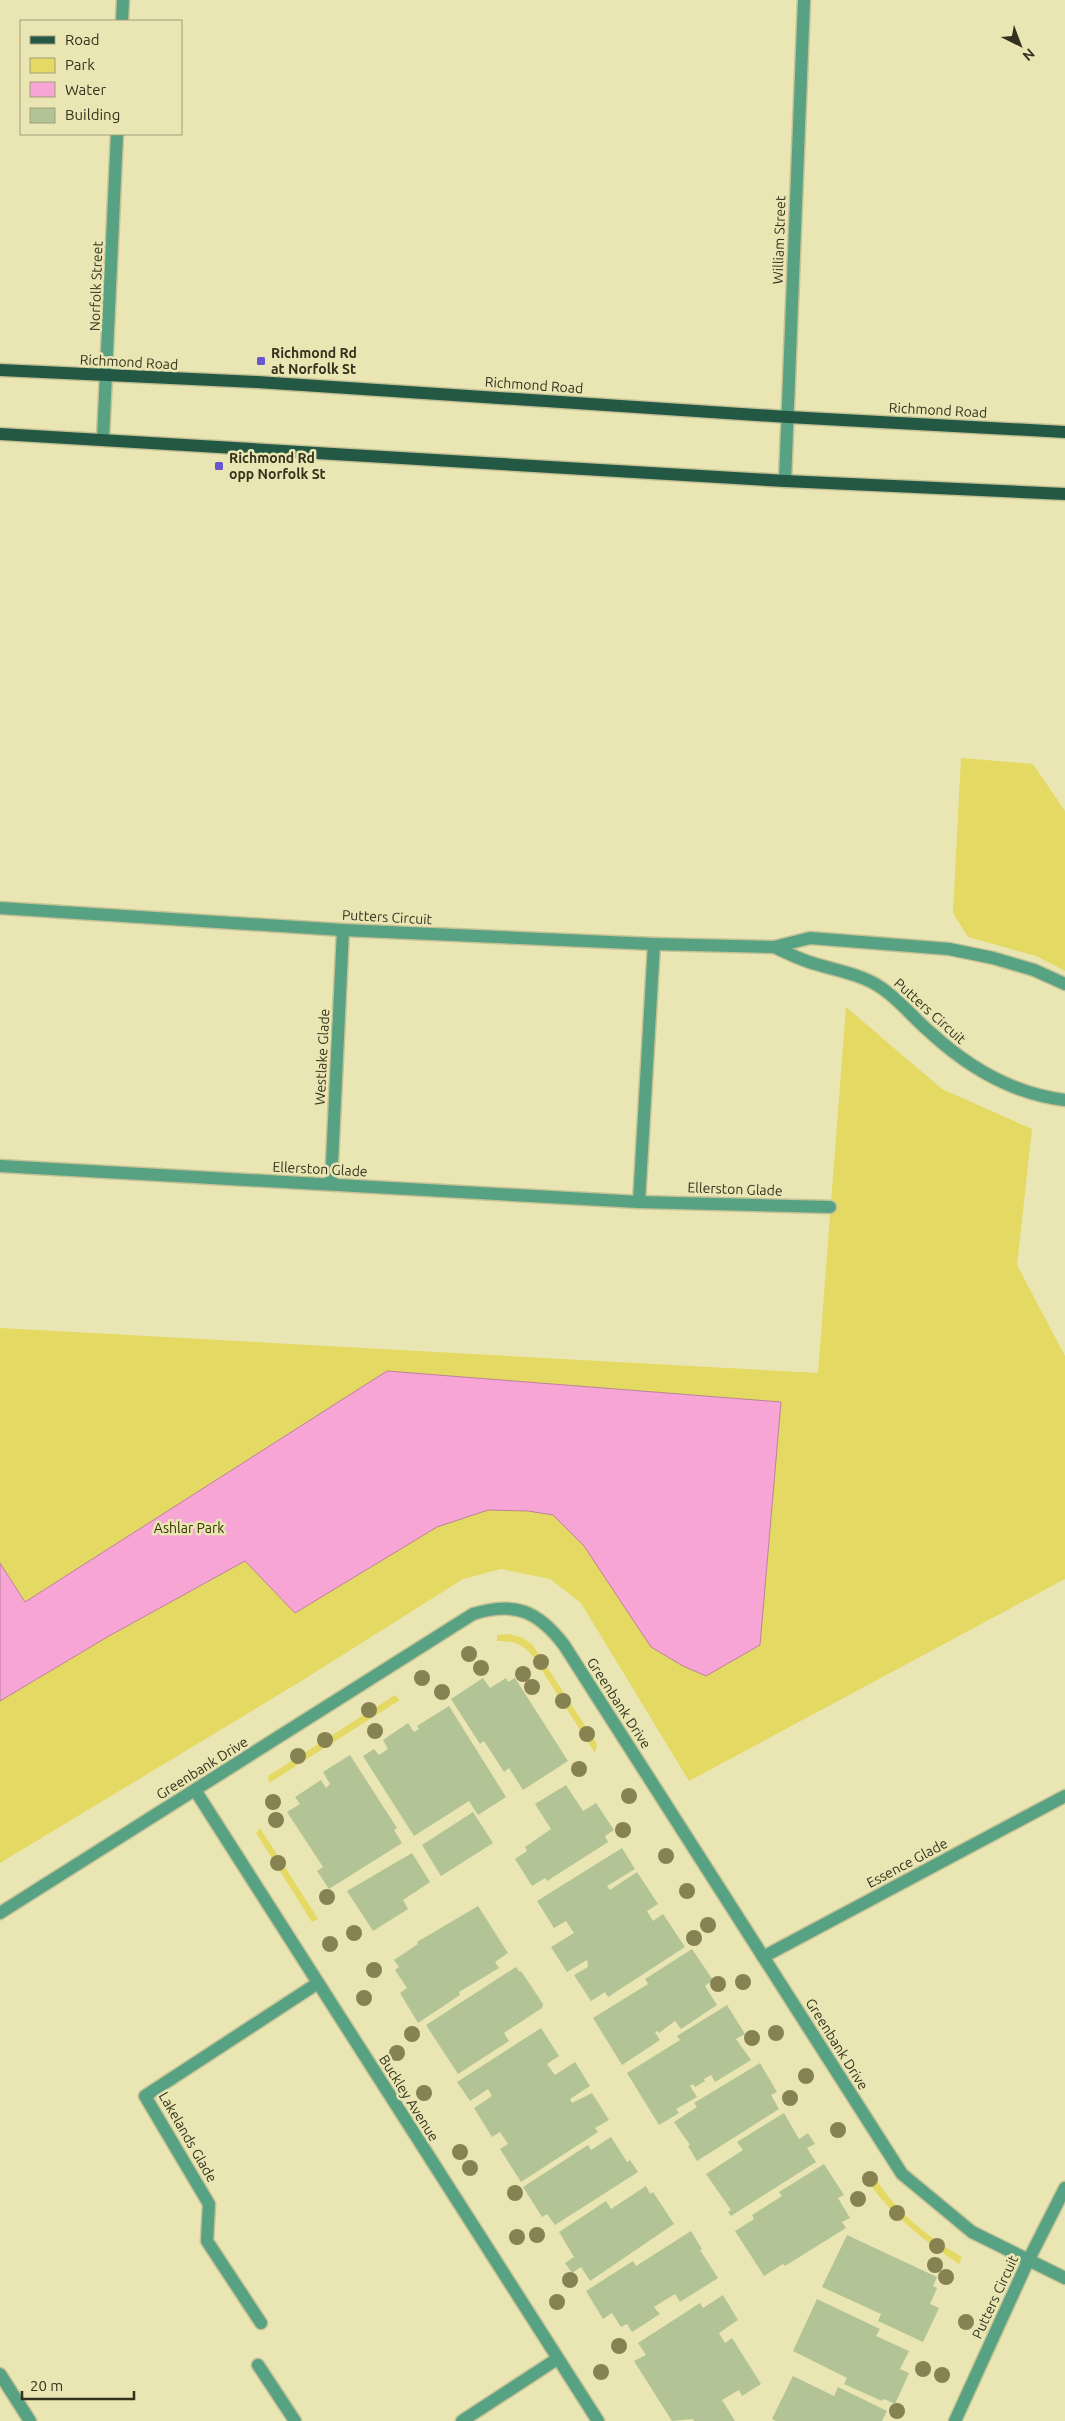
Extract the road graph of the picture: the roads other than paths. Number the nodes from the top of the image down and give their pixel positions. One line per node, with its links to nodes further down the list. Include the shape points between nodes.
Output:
1 (122, 0): 3 (street)
2 (804, 0): 7 (street, William Street)
3 (122, 20)
4 (117, 135): 6 (street, Norfolk Street)
5 (0, 370): 6 (main road, Richmond Road)
6 (107, 376): 7 (main road, Richmond Road, via 257,382); 10 (street, Norfolk Street)
7 (788, 417): 8 (main road, Richmond Road); 11 (street, William Street)
8 (1065, 432)
9 (0, 434): 10 (main road)
10 (103, 439): 11 (main road)
11 (785, 481): 12 (main road)
12 (1065, 494)
13 (0, 908): 14 (street, Putters Circuit)
14 (343, 930): 15 (street, Putters Circuit); 20 (street, Westlake Glade)
15 (654, 944): 16 (street, Putters Circuit); 21 (street)
16 (774, 946): 17 (street, Putters Circuit, via 810,938 949,949 993,958); 18 (street, Putters Circuit, via 806,961 879,986 936,1038 984,1073 1014,1087)
17 (1065, 984)
18 (1065, 1100)
19 (0, 1166): 20 (street, Ellerston Glade)
20 (331, 1184): 21 (street, Ellerston Glade)
21 (639, 1202): 22 (street, Ellerston Glade)
22 (830, 1207)
23 (195, 1790): 25 (street, Greenbank Drive); 26 (street, Greenbank Drive, via 473,1614 490,1609 526,1611 554,1631 564,1645); 27 (street, Buckley Avenue)
24 (1065, 1796): 26 (street, Essence Glade)
25 (0, 1913)
26 (763, 1956): 29 (street, Greenbank Drive, via 902,2174 972,2232)
27 (318, 1983): 31 (street, Lakelands Glade, via 145,2096 209,2204 207,2241); 32 (street, Buckley Avenue)
28 (1065, 2188): 29 (street, Putters Circuit)
29 (1028, 2261): 30 (street, Greenbank Drive); 39 (street, Putters Circuit)
30 (1065, 2278)
31 (260, 2323)
32 (557, 2358): 37 (street); 38 (street, Buckley Avenue)
33 (258, 2365): 36 (street)
34 (0, 2374): 35 (street)
35 (30, 2421)
36 (295, 2421)
37 (462, 2421)
38 (598, 2421)
39 (955, 2421)

